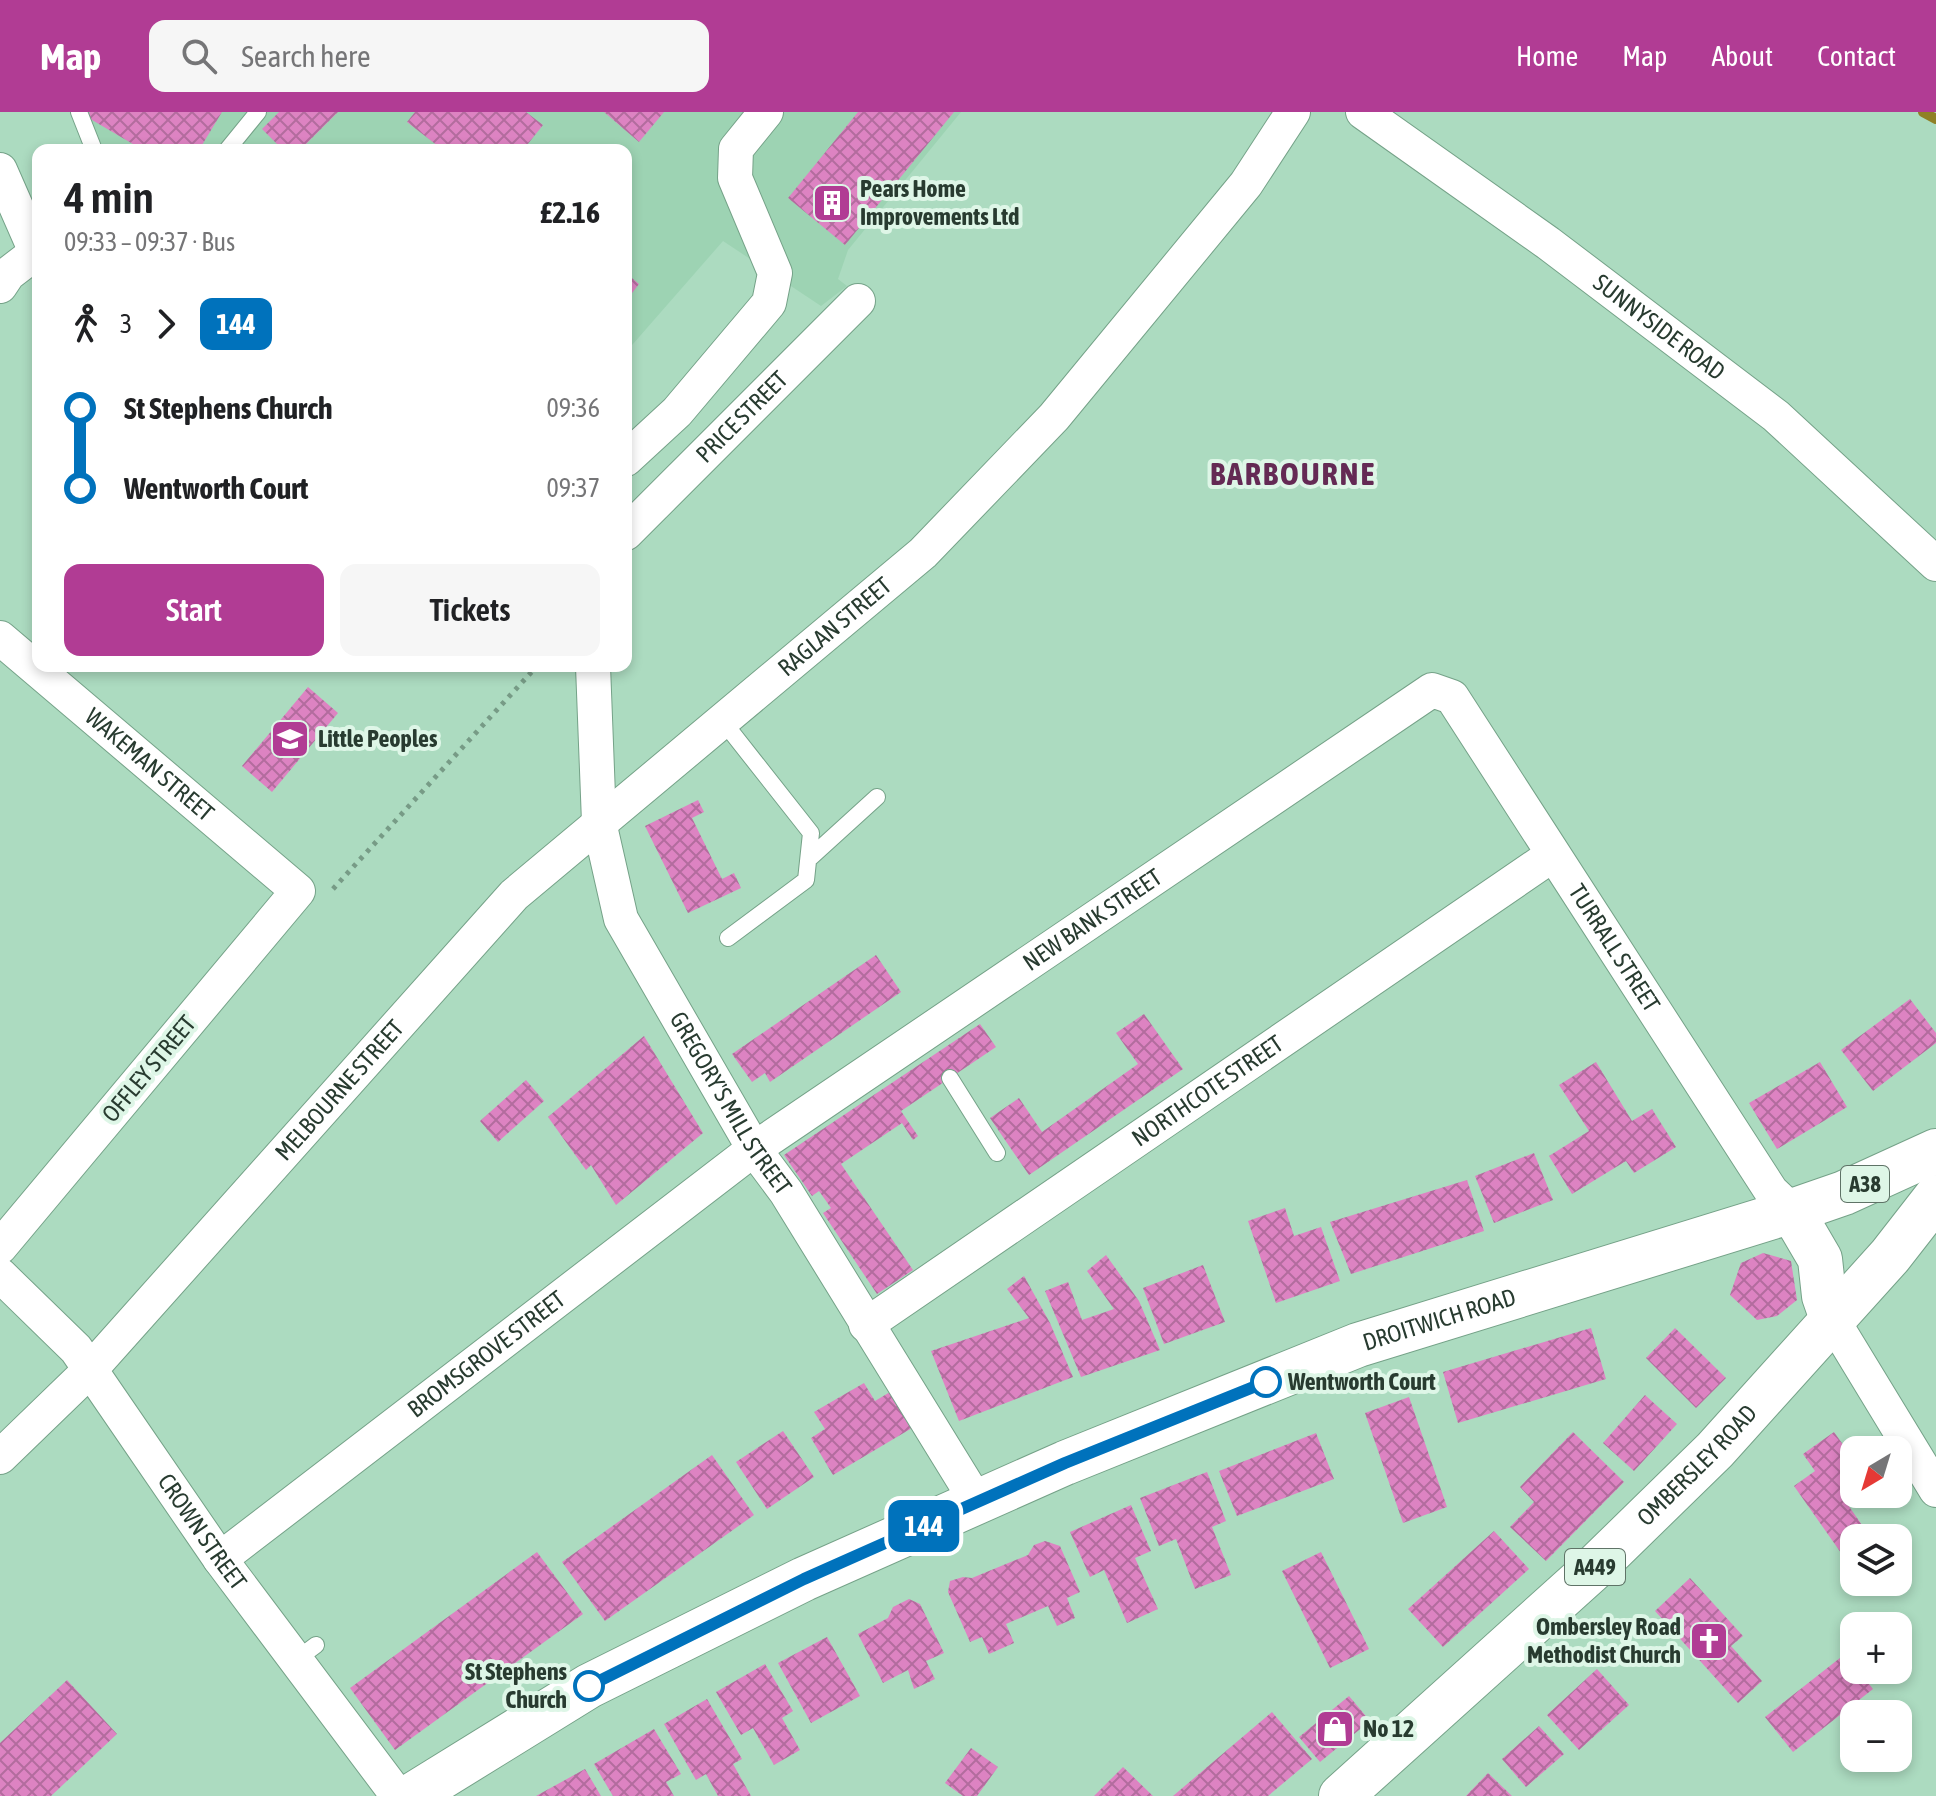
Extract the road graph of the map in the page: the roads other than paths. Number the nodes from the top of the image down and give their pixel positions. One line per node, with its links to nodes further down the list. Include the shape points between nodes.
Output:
1 (79, 112): 6 (lane)
2 (258, 112): 7 (lane)
3 (766, 112): 13 (street, via 736,149 735,178 775,273 769,303 677,412)
4 (1293, 112): 21 (street, RAGLAN STREET, via 1246,184 1054,417 923,553)
5 (1363, 112): 15 (street, SUNNYSIDE ROAD, via 1548,243 1776,416)
6 (92, 144)
7 (232, 144)
8 (0, 170): 9 (street)
9 (32, 241)
10 (32, 256): 11 (street)
11 (0, 286)
12 (858, 301): 14 (street, PRICE STREET)
13 (632, 453)
14 (632, 527)
15 (1936, 564)
16 (0, 638): 17 (street, WAKEMAN STREET)
17 (32, 665)
18 (40, 672): 26 (street, WAKEMAN STREET)
19 (593, 672): 23 (street, GREGORY'S MILL STREET)
20 (1432, 690): 24 (street, TURRALL STREET, via 1452,697); 29 (street, NEW BANK STREET, via 926,1046)
21 (722, 720): 23 (street, RAGLAN STREET); 25 (lane, via 811,833)
22 (877, 797): 25 (lane)
23 (599, 822): 29 (street, GREGORY'S MILL STREET, via 621,919); 38 (street, MELBOURNE STREET, via 514,895)
24 (1551, 856): 33 (street, TURRALL STREET, via 1771,1191); 37 (street, NORTHCOTE STREET)
25 (811, 857): 27 (lane, via 806,880)
26 (298, 891): 34 (street, OFFLEY STREET)
27 (728, 938)
28 (950, 1078): 31 (lane)
29 (754, 1149): 37 (street, GREGORY'S MILL STREET); 42 (street, BROMSGROVE STREET)
30 (1936, 1151): 33 (main road, A38)
31 (997, 1153)
32 (1936, 1197): 36 (main road, A449)
33 (1792, 1211): 36 (main road, via 1820,1259); 41 (main road, DROITWICH ROAD / A38, via 1358,1345)
34 (0, 1247)
35 (0, 1275): 38 (street, CROWN STREET, via 76,1349)
36 (1832, 1319): 40 (street); 45 (main road, OMBERSLEY ROAD / A449, via 1715,1450 1593,1569)
37 (866, 1325): 41 (street, GREGORY'S MILL STREET)
38 (90, 1370): 39 (street, MELBOURNE STREET); 42 (street, CROWN STREET)
39 (0, 1457)
40 (1936, 1490)
41 (977, 1502): 44 (main road, DROITWICH ROAD / A38, via 804,1579 589,1686)
42 (220, 1559): 43 (street, CROWN STREET, via 306,1653)
43 (398, 1796)
44 (411, 1796)
45 (1341, 1796)

